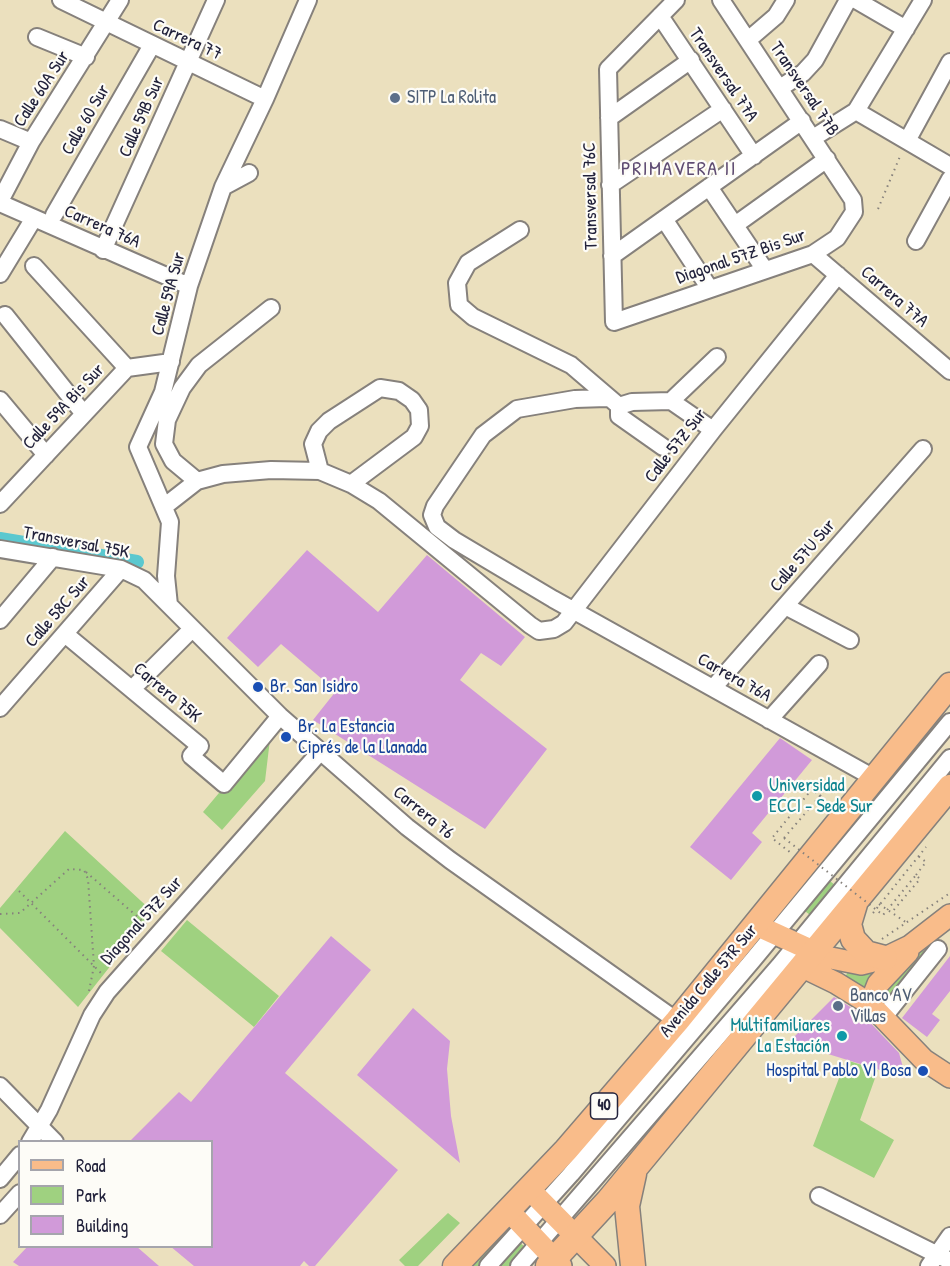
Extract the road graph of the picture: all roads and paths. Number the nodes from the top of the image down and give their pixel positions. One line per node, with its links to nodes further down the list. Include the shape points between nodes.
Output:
1 (61, 0): 12 (street, Carrera 77)
2 (120, 0): 12 (street, Calle 60A Sur)
3 (216, 0): 20 (street, Calle 59B Sur)
4 (308, 0): 22 (street, Calle 59A Sur)
5 (676, 0): 11 (street)
6 (721, 0): 15 (street, Transversal 77B)
7 (786, 0): 15 (street, via 765,27)
8 (848, 0): 21 (street, via 815,60)
9 (856, 0): 13 (street)
10 (923, 0): 13 (street)
11 (660, 16): 18 (street, Transversal 77A); 25 (street, Transversal 76C, via 608,69)
12 (106, 23): 16 (street, Carrera 77); 17 (street, Calle 60A Sur)
13 (906, 28): 24 (street)
14 (37, 37): 17 (street)
15 (748, 40): 21 (street, Transversal 77B)
16 (152, 45): 20 (street, Carrera 77); 42 (street, Calle 60 Sur)
17 (86, 57): 30 (street, Calle 60A Sur)
18 (691, 60): 23 (street, Transversal 77A); 25 (street)
19 (950, 62): 29 (street)
20 (188, 63): 22 (street, Carrera 77); 48 (street, Calle 59B Sur)
21 (780, 88): 26 (street, Transversal 77B)
22 (265, 99): 37 (street, Calle 59A Sur)
23 (723, 109): 31 (street, Transversal 77A); 36 (street)
24 (856, 111): 28 (street); 29 (street)
25 (609, 118): 36 (street, Transversal 76C)
26 (802, 122): 28 (street, Transversal 77B); 31 (street)
27 (0, 129): 30 (street)
28 (813, 138): 32 (street, Transversal 77B)
29 (907, 141): 33 (street); 41 (path)
30 (31, 142): 40 (street, Calle 60A Sur)
31 (753, 156): 38 (street)
32 (827, 159): 39 (street, Transversal 77B); 45 (street)
33 (950, 166)
34 (249, 173): 37 (street)
35 (950, 179): 47 (street)
36 (610, 185): 50 (street, Transversal 76C)
37 (223, 187): 55 (street, Calle 59A Sur)
38 (709, 187): 44 (street); 45 (street)
39 (853, 200): 49 (street, Diagonal 57Z Bis Sur, via 855,212 849,224 837,238)
40 (0, 202): 43 (street, Carrera 76A)
41 (878, 209)
42 (54, 215)
43 (34, 218): 48 (street, Carrera 76A); 53 (street)
44 (664, 219): 50 (street); 56 (street)
45 (735, 225): 52 (street)
46 (520, 230): 67 (street, via 468,263 457,283 459,305 473,317 570,364)
47 (916, 240)
48 (103, 250): 55 (street, Carrera 76A)
49 (813, 254): 52 (street, Diagonal 57Z Bis Sur); 54 (street, Carrera 77A)
50 (612, 256): 59 (street, Transversal 76C)
51 (34, 266): 62 (street)
52 (765, 270): 56 (street, Diagonal 57Z Bis Sur)
53 (1, 271)
54 (838, 275): 63 (street, Carrera 77A); 70 (street, Calle 57Z Sur)
55 (189, 286): 61 (street, Calle 59A Sur)
56 (710, 289): 59 (street, Diagonal 57Z Bis Sur)
57 (271, 308): 75 (street, via 199,365 182,388 167,420 164,444 173,461)
58 (5, 315): 68 (street)
59 (614, 322)
60 (717, 357): 66 (street)
61 (171, 362): 62 (street, Calle 59A Bis Sur); 78 (street, Calle 59A Sur, via 163,392 138,447)
62 (127, 368): 68 (street, Calle 59A Bis Sur)
63 (950, 371)
64 (0, 400): 73 (street)
65 (645, 401): 66 (street); 67 (street); 69 (street)
66 (671, 401): 70 (street)
67 (613, 402): 69 (street, via 619,416); 84 (street, Carrera 76A, via 575,399 517,409 483,435 432,515 437,527 454,540)
68 (84, 414): 73 (street, Calle 59A Bis Sur)
69 (634, 427): 71 (street)
70 (712, 430): 84 (street, Calle 57Z Sur)
71 (663, 447)
72 (923, 449): 83 (street, Calle 57U Sur)
73 (46, 455): 77 (street, Calle 59A Bis Sur)
74 (320, 471): 75 (street, via 271,470 223,474); 76 (street); 76 (street, via 313,444 319,431 380,388 399,391 419,410 420,426 414,437)
75 (197, 481): 78 (street)
76 (351, 484): 84 (street, Calle 57Z Sur, via 379,501 539,631 554,629)
77 (3, 495)
78 (165, 507): 82 (street, Calle 59A Sur, via 171,533 166,576)
79 (0, 549): 80 (street, Transversal 75K)
80 (53, 557): 81 (street, Transversal 75K); 85 (street)
81 (121, 569): 82 (street, Transversal 75K, via 144,580); 87 (street, Calle 58C Sur)
82 (169, 605): 86 (street, Carrera 76)
83 (785, 606): 88 (street); 91 (street, Calle 57U Sur)
84 (574, 611): 91 (street, Carrera 76A)
85 (0, 620)
86 (192, 629): 92 (street); 94 (street, Carrera 76)
87 (65, 634): 92 (street, Carrera 75K); 93 (street, Calle 58C Sur)
88 (850, 640)
89 (819, 664): 95 (street)
90 (950, 685): 99 (highway, Avenida Calle 57R Sur / 40)
91 (713, 688): 95 (street, Carrera 76A)
92 (132, 689): 94 (street, Carrera 75K, via 200,746 191,756 224,784)
93 (0, 708)
94 (280, 716): 97 (street, Carrera 76)
95 (769, 720): 99 (street, Carrera 76A)
96 (950, 722): 117 (street)
97 (320, 752): 125 (street, Carrera 76, via 439,852); 128 (street, Diagonal 57Z Sur, via 107,992 92,1015)
98 (950, 758): 120 (street)
99 (874, 778): 105 (highway, Avenida Calle 57R Sur / 40)
100 (831, 782): 102 (path)
101 (950, 787): 111 (highway)
102 (820, 796): 105 (path, via 812,789 772,838); 107 (path, bridge, via 784,838 882,915)
103 (931, 840): 104 (path)
104 (918, 856): 107 (path, via 926,862); 111 (path)
105 (805, 864): 117 (highway, Avenida Calle 57R Sur / 40)
106 (84, 870): 110 (path, via 69,869); 116 (path); 121 (path, via 88,879)
107 (916, 875): 112 (path, bridge, via 920,879)
108 (19, 891): 110 (path)
109 (950, 893): 115 (path)
110 (31, 903): 113 (path, via 20,913); 121 (path)
111 (868, 908): 112 (path); 119 (highway, via 849,924 853,939 866,953); 120 (highway)
112 (892, 912): 115 (path)
113 (0, 914)
114 (950, 915): 118 (main road)
115 (907, 923): 119 (path)
116 (151, 929)
117 (765, 929): 120 (main road); 125 (highway, Avenida Calle 57R Sur / 40); 135 (street)
118 (936, 947): 119 (main road); 124 (main road, via 878,984)
119 (881, 949): 120 (main road, via 861,964)
120 (805, 954): 124 (main road, via 836,983); 132 (highway); 139 (street)
121 (94, 966): 122 (path); 123 (path)
122 (108, 980)
123 (88, 996)
124 (876, 1011): 126 (main road, via 924,1060)
125 (677, 1021): 135 (highway, Avenida Calle 57R Sur / 40)
126 (950, 1077)
127 (0, 1086): 128 (street)
128 (40, 1127): 129 (street, Diagonal 57Z Sur); 130 (street)
129 (31, 1140)
130 (53, 1140)
131 (18, 1157): 133 (street)
132 (635, 1168): 139 (highway); 147 (highway, via 627,1206)
133 (0, 1179)
134 (18, 1195): 137 (street)
135 (537, 1196): 138 (highway, Avenida Calle 57R Sur / 40); 139 (main road)
136 (819, 1196): 142 (street)
137 (0, 1215)
138 (516, 1219): 141 (main road); 143 (highway, Avenida Calle 57R Sur / 40); 144 (street)
139 (568, 1229): 141 (highway); 146 (main road)
140 (950, 1236): 142 (street)
141 (551, 1260): 145 (street)
142 (938, 1261)
143 (455, 1266)
144 (488, 1266)
145 (519, 1266)
146 (605, 1266)
147 (633, 1266)

